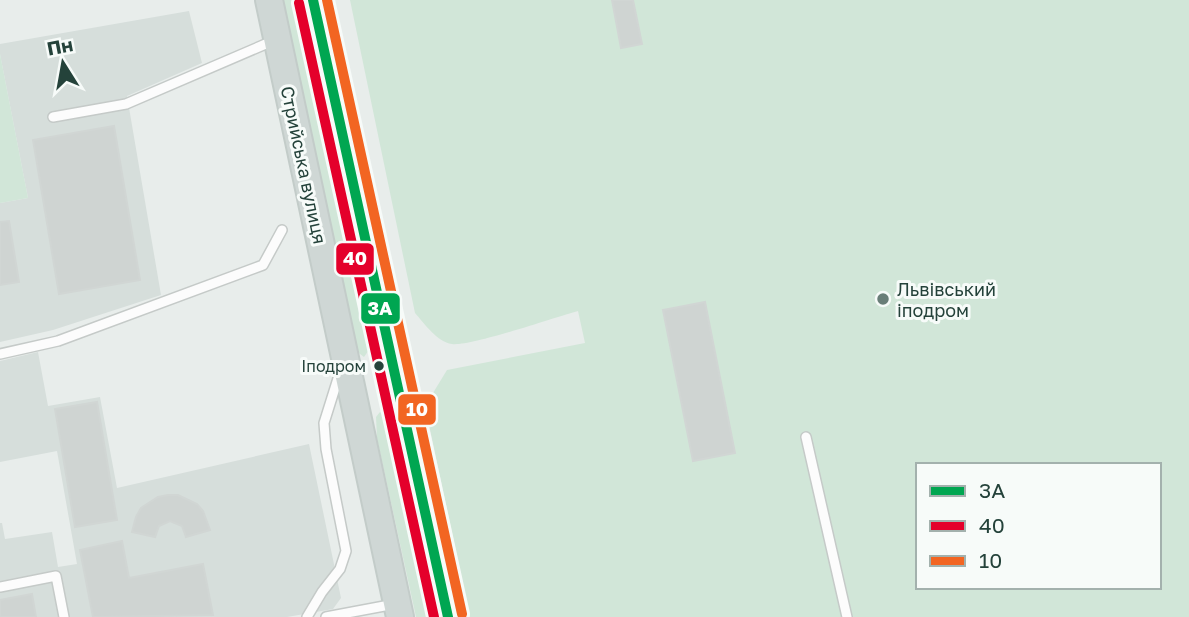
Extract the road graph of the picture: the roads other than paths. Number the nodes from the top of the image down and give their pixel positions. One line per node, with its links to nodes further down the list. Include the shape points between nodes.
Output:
1 (269, 0): 3 (main road, Стрийська вулиця)
2 (313, 0): 14 (main road)
3 (277, 40): 4 (lane, via 126,104); 7 (main road, Стрийська вулиця)
4 (54, 117)
5 (282, 230): 6 (lane, via 263,265 58,341)
6 (0, 354)
7 (345, 357): 10 (main road, Стрийська вулиця); 12 (lane, via 324,423 346,551 340,569)
8 (806, 437): 15 (lane)
9 (0, 587): 11 (lane, via 57,576)
10 (399, 610): 13 (lane)
11 (64, 617)
12 (307, 617)
13 (326, 617)
14 (448, 617)
15 (847, 617)

